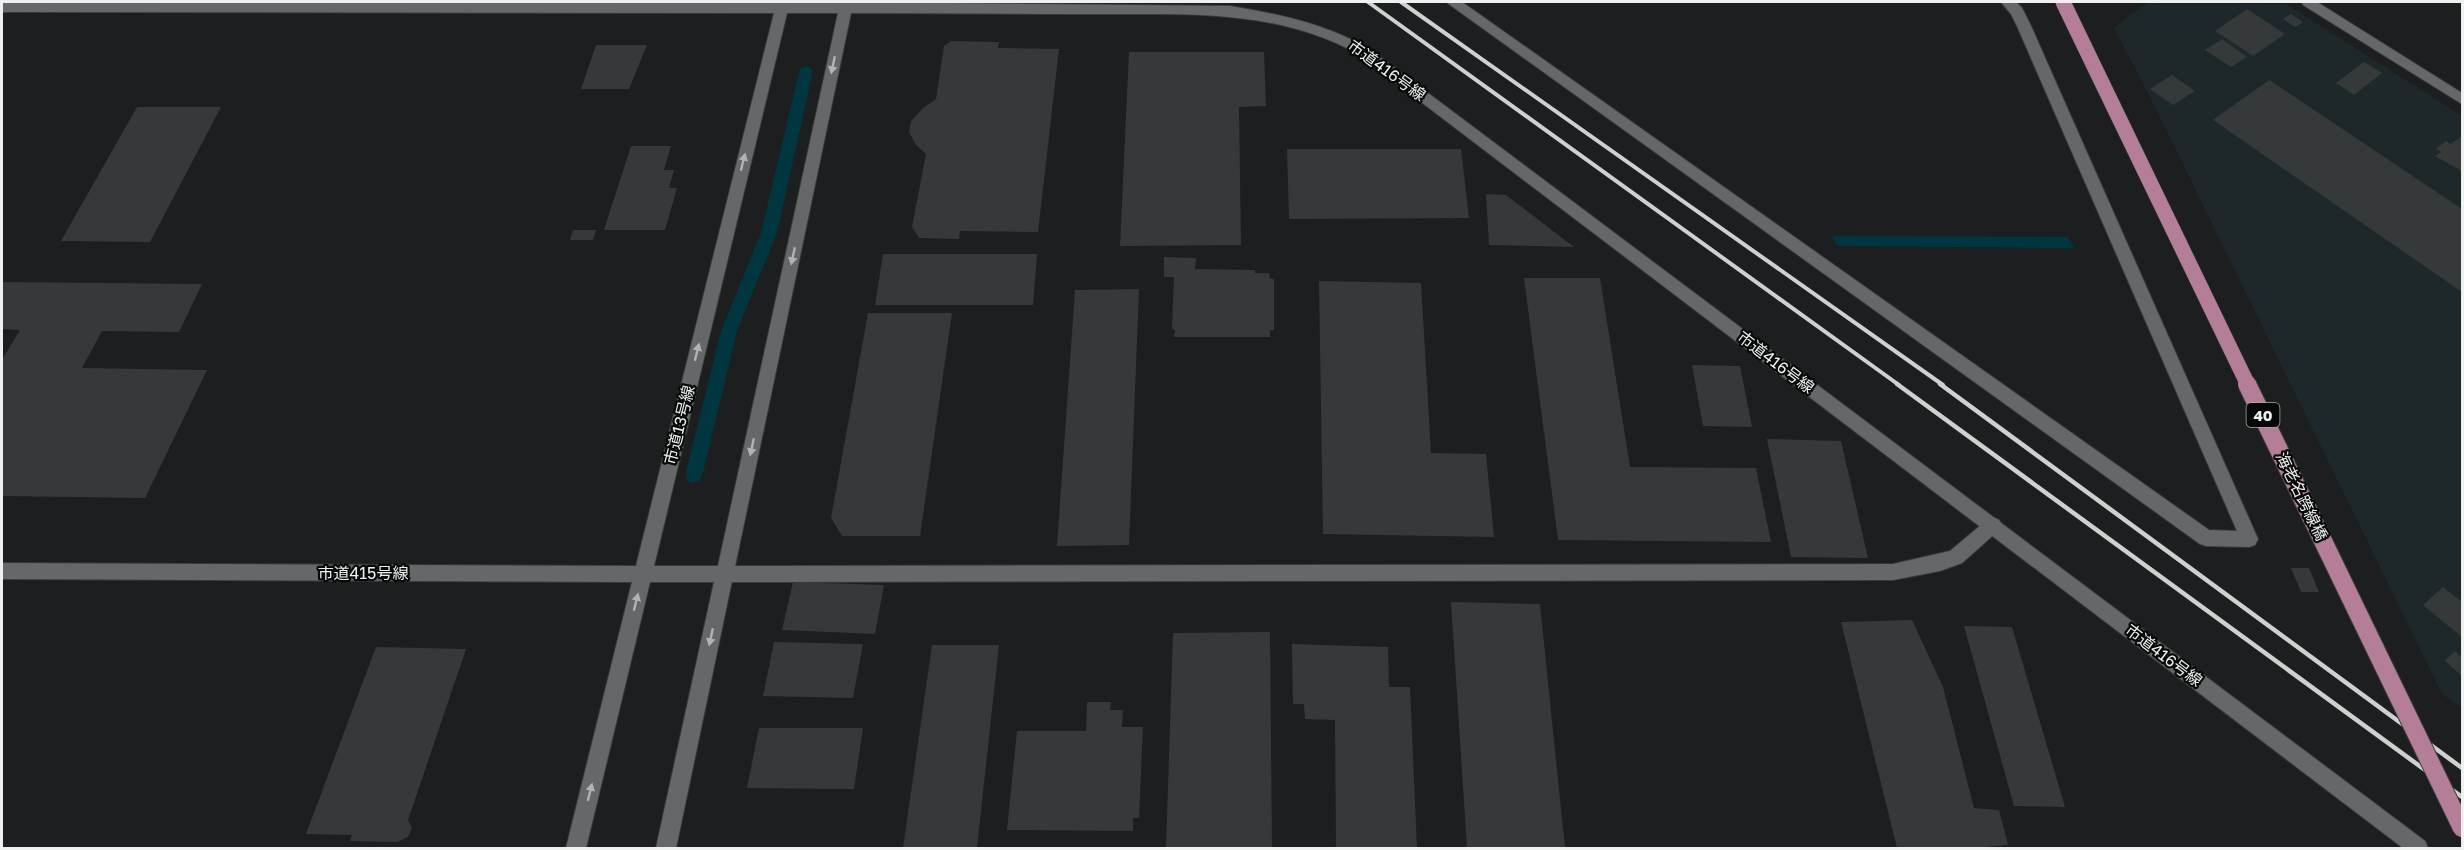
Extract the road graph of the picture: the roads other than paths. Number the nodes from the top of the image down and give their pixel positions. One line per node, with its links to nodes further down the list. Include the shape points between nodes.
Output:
1 (1453, 2): 2 (street, via 2206,538 2249,539 2024,26)
2 (2008, 2)
3 (2063, 2): 13 (main road, 海老名跨線橋 / 40, bridge)
4 (2308, 2): 8 (street)
5 (782, 5): 6 (street, 市道416号線); 7 (street, 市道416号線); 11 (street, 市道13号線, one-way to 5)
6 (846, 5): 9 (street, 市道416号線, via 1230,11 1284,19 1342,38); 12 (street, one-way to 12)
7 (2, 7)
8 (2463, 99)
9 (1993, 525): 12 (street, 市道415号線, via 1956,557 1893,572); 14 (street, 市道416号線)
10 (2, 571): 11 (street, 市道415号線)
11 (643, 574): 12 (street, 市道415号線); 15 (street, 市道13号線, one-way to 11)
12 (724, 574): 16 (street, one-way to 16)
13 (2463, 828)
14 (2404, 842): 17 (street, 市道416号線)
15 (576, 849)
16 (666, 849)
17 (2418, 849)

